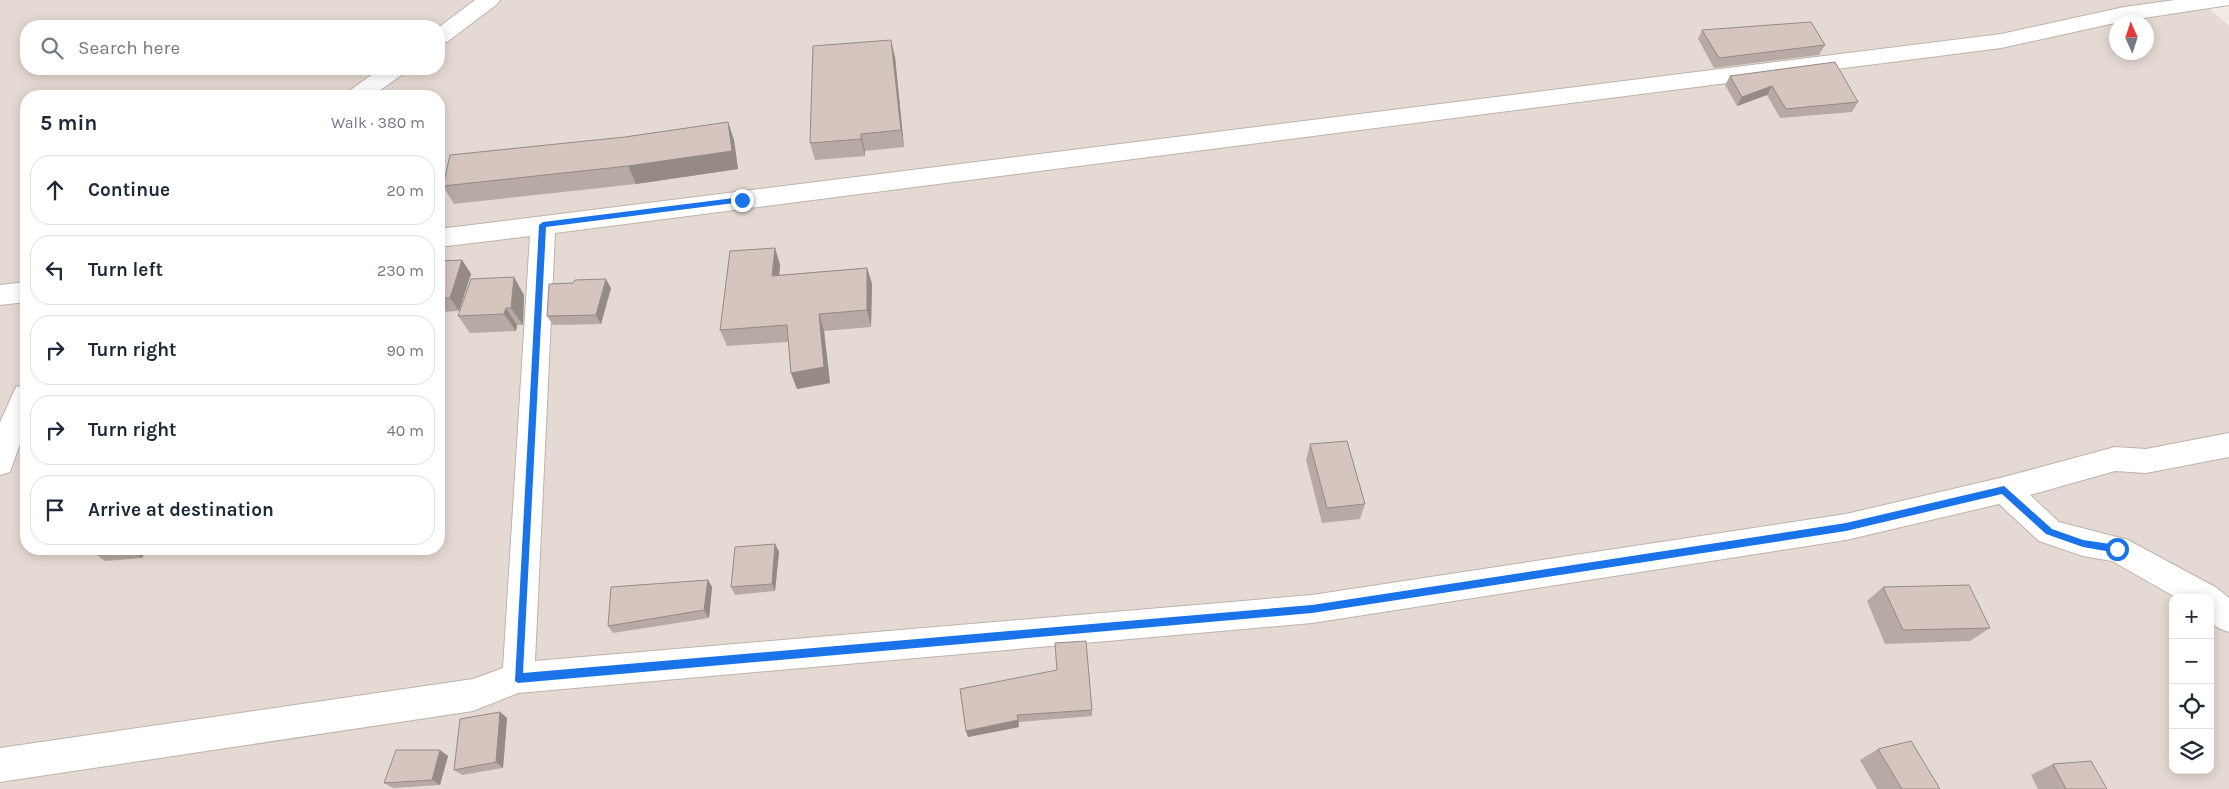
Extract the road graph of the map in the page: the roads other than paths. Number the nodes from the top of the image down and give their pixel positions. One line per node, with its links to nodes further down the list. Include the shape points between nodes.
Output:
1 (489, 0): 3 (street)
2 (2224, 0): 6 (street, via 2124,14 2001,41)
3 (445, 33)
4 (387, 75): 5 (street)
5 (365, 90)
6 (543, 225): 7 (street); 17 (street)
7 (445, 237)
8 (20, 293): 9 (street)
9 (0, 295)
10 (20, 408): 12 (street)
11 (2229, 445): 13 (street, via 2146,461 2115,459)
12 (0, 463)
13 (2004, 490): 14 (street, via 2049,532 2083,544 2117,549); 17 (street, via 1846,527 1312,609)
14 (2199, 594)
15 (2214, 605): 16 (street)
16 (2229, 618)
17 (518, 678): 18 (street, via 473,695)
18 (0, 765)

